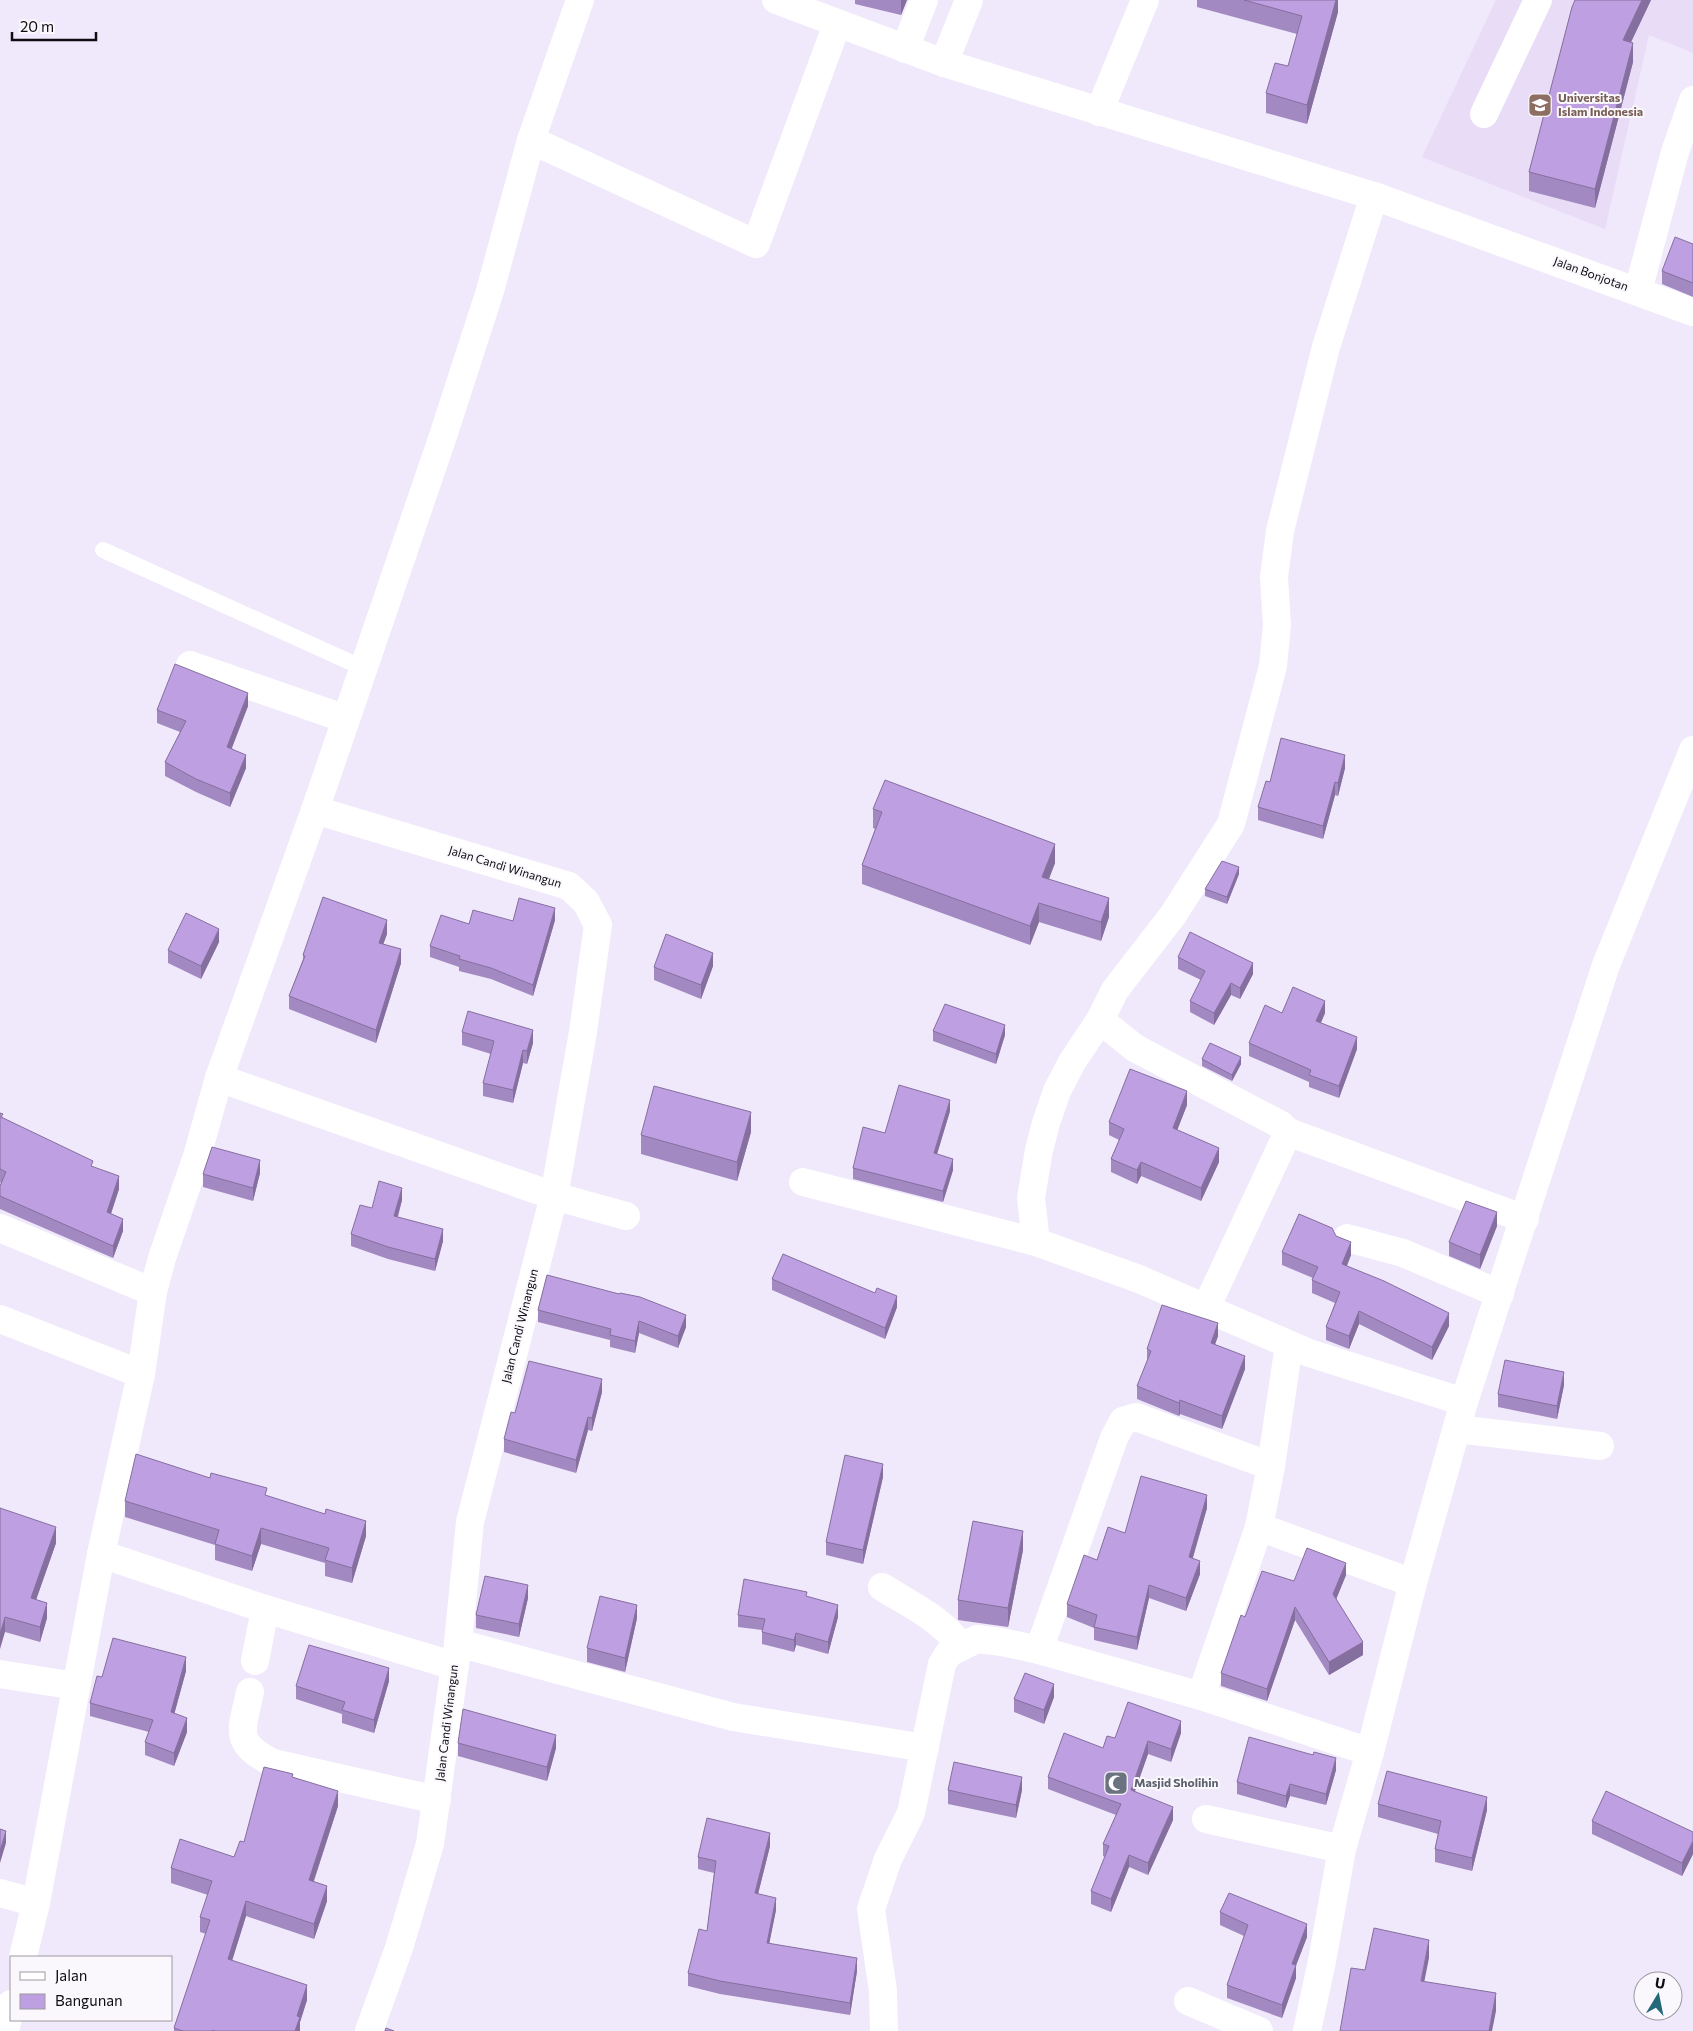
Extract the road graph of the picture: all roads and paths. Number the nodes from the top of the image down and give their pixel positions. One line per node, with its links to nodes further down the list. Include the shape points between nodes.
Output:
1 (580, 0): 13 (street)
2 (776, 0): 7 (street, Jalan Bonjotan)
3 (924, 0): 8 (street)
4 (969, 0): 9 (street)
5 (1145, 0): 11 (street)
6 (1538, 0): 12 (street)
7 (838, 24): 8 (street, Jalan Bonjotan); 13 (street, via 756,244)
8 (905, 49): 9 (street, Jalan Bonjotan)
9 (944, 63): 11 (street, Jalan Bonjotan)
10 (1693, 100): 15 (street, via 1675,152)
11 (1099, 112): 14 (street, Jalan Bonjotan)
12 (1484, 114)
13 (530, 140): 19 (street, via 488,300)
14 (1374, 196): 15 (street, Jalan Bonjotan); 23 (street, via 1326,347 1280,531 1274,577 1277,625 1273,666 1231,824 1173,915 1114,990)
15 (1638, 291): 16 (street, Jalan Bonjotan)
16 (1693, 312)
17 (103, 550): 19 (lane)
18 (190, 665): 20 (street)
19 (363, 668): 20 (street)
20 (346, 719): 22 (street)
21 (1693, 750): 29 (street, via 1606,965)
22 (315, 810): 24 (street); 27 (street, Jalan Candi Winangun, via 569,886 586,902 598,925)
23 (1100, 1020): 25 (street, via 1135,1048 1281,1125); 32 (street, via 1072,1062 1046,1123 1031,1198)
24 (219, 1078): 27 (street); 33 (street)
25 (1288, 1132): 29 (street); 35 (street)
26 (803, 1182): 32 (street)
27 (554, 1196): 28 (street); 50 (street, Jalan Candi Winangun, via 470,1522)
28 (626, 1216)
29 (1525, 1219): 34 (street)
30 (0, 1228): 33 (street)
31 (1346, 1238): 34 (street, via 1403,1253)
32 (1036, 1242): 35 (street, via 1139,1279)
33 (154, 1292): 38 (street)
34 (1500, 1294): 39 (street)
35 (1206, 1308): 37 (street)
36 (0, 1319): 38 (street)
37 (1289, 1345): 39 (street); 42 (street)
38 (141, 1374): 44 (street)
39 (1464, 1402): 40 (street)
40 (1456, 1429): 41 (street); 45 (street)
41 (1600, 1446)
42 (1271, 1466): 43 (street); 49 (street, via 1136,1417 1124,1421 1114,1438)
43 (1259, 1527): 45 (street); 55 (street)
44 (101, 1554): 47 (street); 53 (street)
45 (1413, 1583): 57 (street)
46 (882, 1587): 48 (street, via 939,1622)
47 (265, 1609): 50 (street); 51 (street)
48 (961, 1646): 49 (street, via 977,1639); 56 (street, via 949,1653 942,1664)
49 (1039, 1650): 55 (street)
50 (456, 1654): 56 (street, via 733,1718); 58 (street, Jalan Candi Winangun)
51 (256, 1661)
52 (0, 1674): 53 (street)
53 (76, 1686): 62 (street)
54 (250, 1692): 58 (street, via 242,1729 245,1744 254,1753 272,1762)
55 (1201, 1696): 57 (street)
56 (924, 1748): 68 (street, via 911,1813 888,1859 871,1909 884,1991)
57 (1370, 1752): 60 (street)
58 (437, 1800): 67 (street, Jalan Candi Winangun, via 430,1844 399,1948)
59 (1206, 1819): 60 (street)
60 (1342, 1849): 70 (street)
61 (0, 1893): 62 (street)
62 (36, 1903): 63 (street)
63 (22, 1956)
64 (1188, 2001): 69 (street)
65 (10, 2008): 66 (street)
66 (5, 2031)
67 (369, 2031)
68 (884, 2031)
69 (1258, 2031)
70 (1307, 2031)

